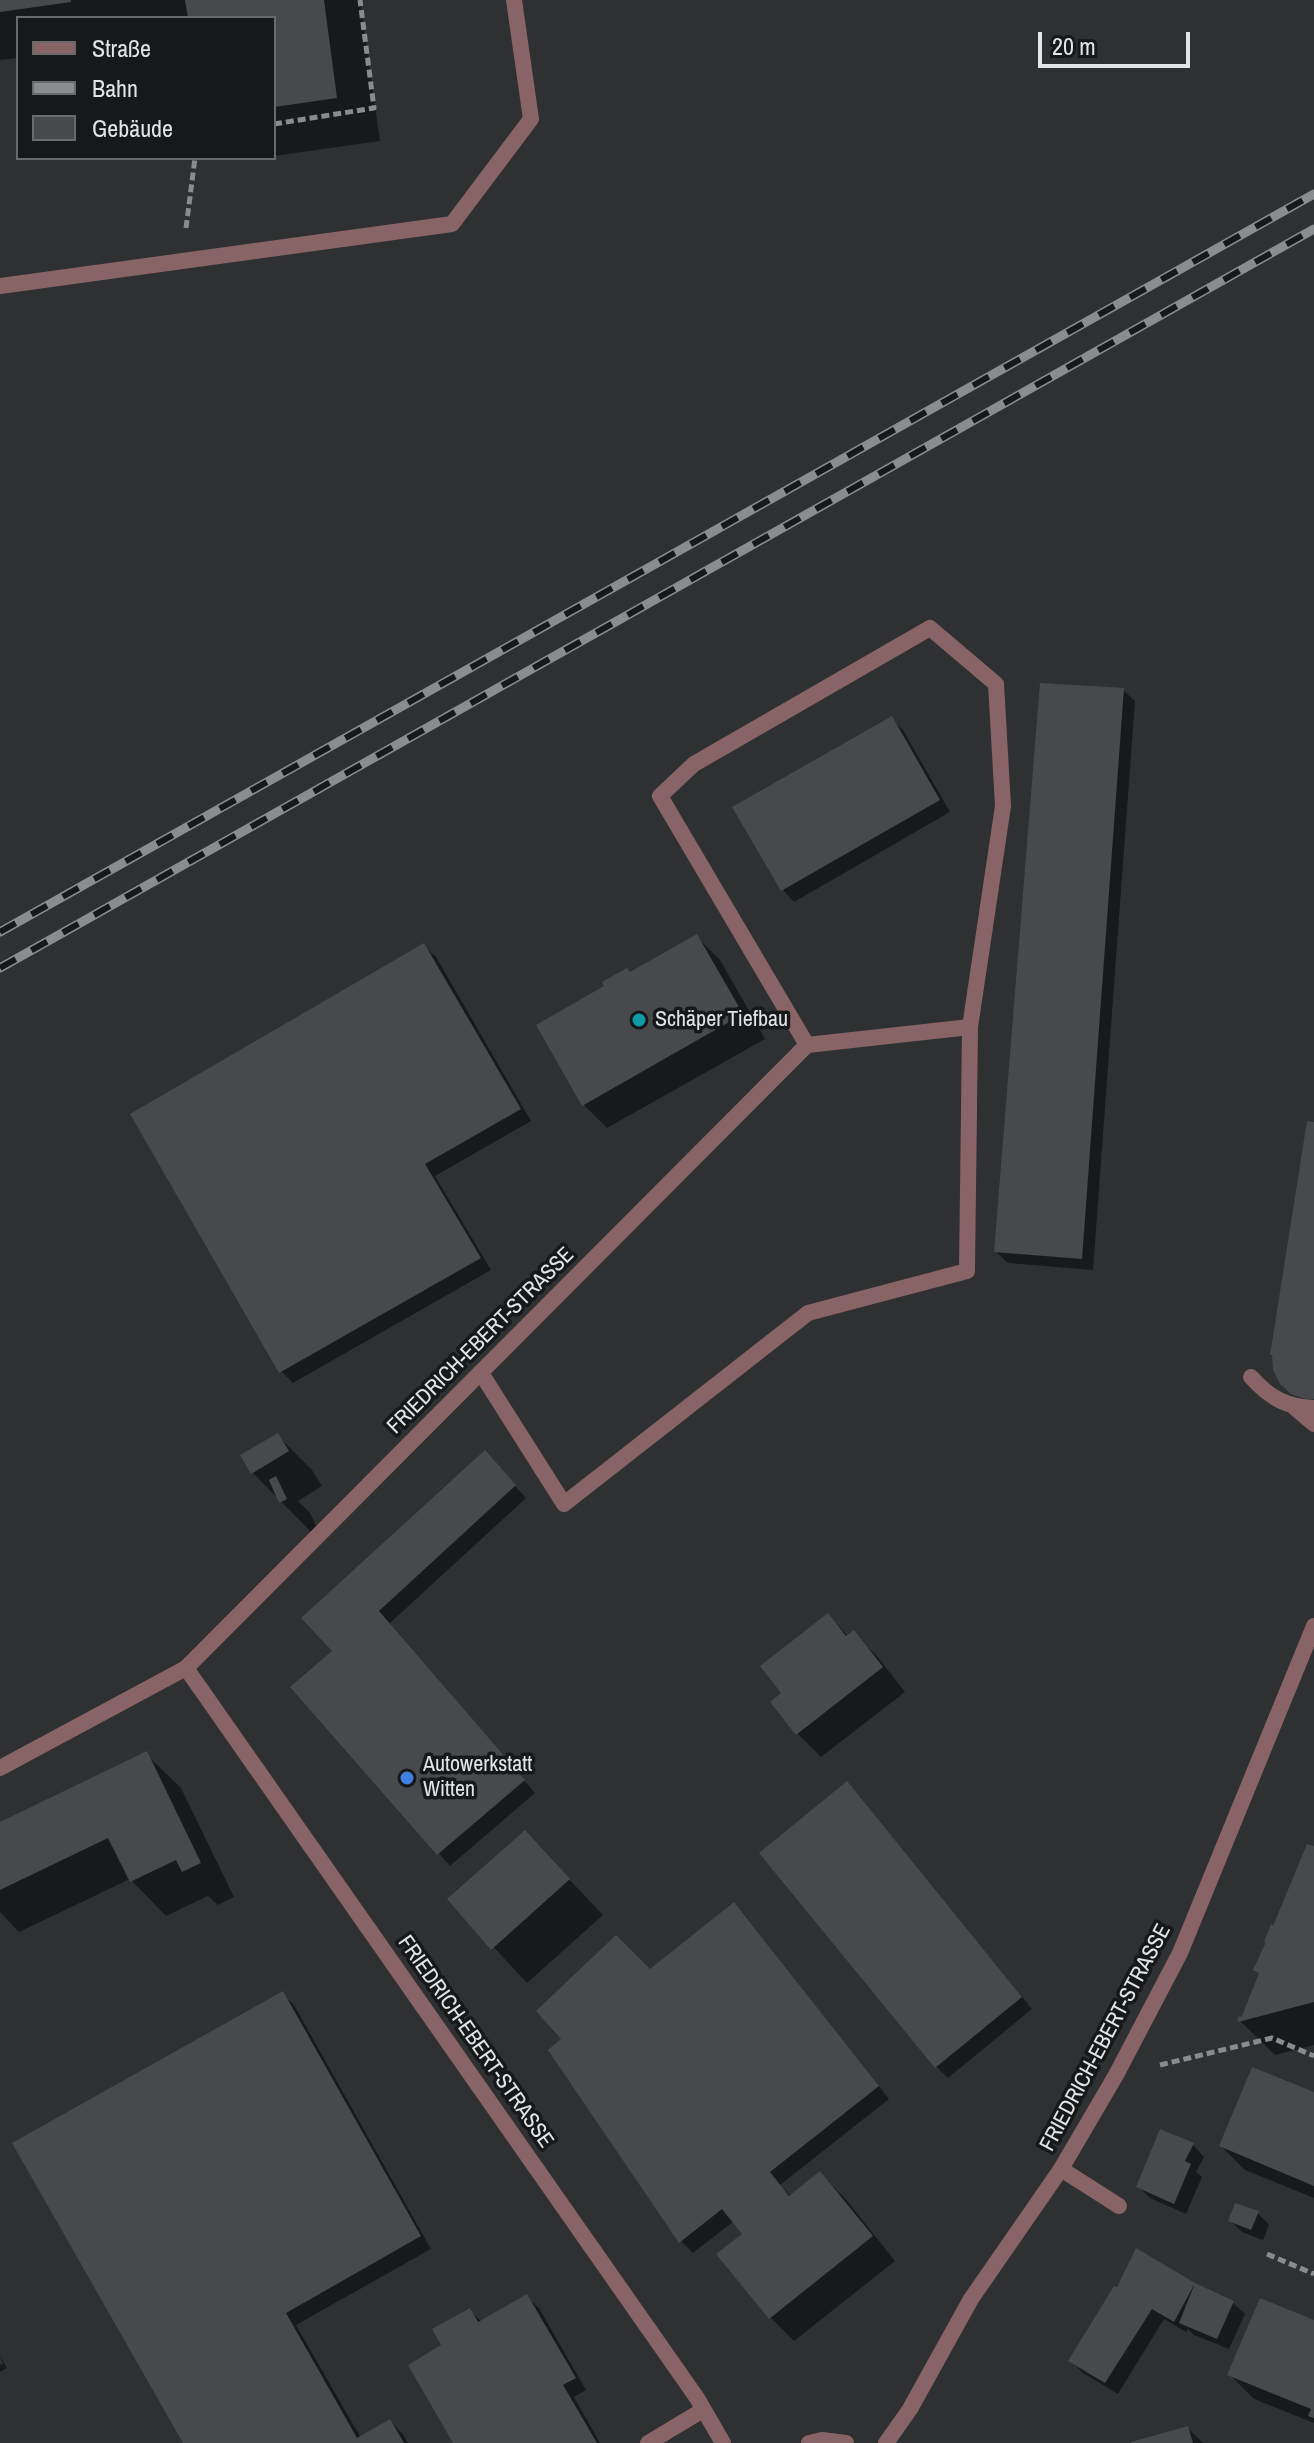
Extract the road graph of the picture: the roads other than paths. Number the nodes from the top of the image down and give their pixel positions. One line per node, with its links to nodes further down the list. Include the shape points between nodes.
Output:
1 (514, 0): 2 (street, via 531,119 452,224)
2 (0, 286)
3 (970, 1027): 4 (street); 4 (street, via 1003,806 996,684 930,628 694,764 660,796); 5 (street, via 967,1271 808,1313 564,1504)
4 (807, 1045): 5 (street, FRIEDRICH-EBERT-STRASSE)
5 (481, 1373): 11 (street, FRIEDRICH-EBERT-STRASSE)
6 (1251, 1377): 7 (street, via 1264,1392)
7 (1295, 1408): 8 (street); 9 (street)
8 (1314, 1408)
9 (1314, 1424)
10 (1314, 1626): 13 (street, FRIEDRICH-EBERT-STRASSE, via 1180,1953)
11 (186, 1668): 12 (street, FRIEDRICH-EBERT-STRASSE); 15 (street, FRIEDRICH-EBERT-STRASSE)
12 (0, 1768)
13 (1061, 2169): 14 (street); 20 (street, FRIEDRICH-EBERT-STRASSE, via 971,2299)
14 (1119, 2206)
15 (703, 2410): 16 (street); 17 (street, FRIEDRICH-EBERT-STRASSE)
16 (648, 2443)
17 (723, 2443)
18 (809, 2443): 19 (street)
19 (846, 2443)
20 (886, 2443)

